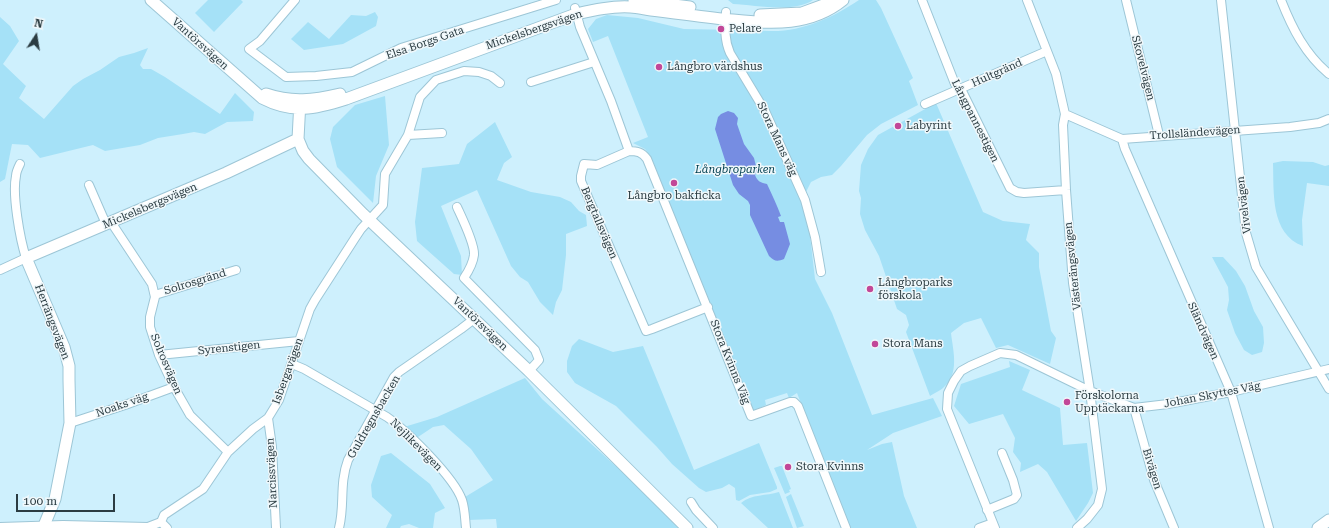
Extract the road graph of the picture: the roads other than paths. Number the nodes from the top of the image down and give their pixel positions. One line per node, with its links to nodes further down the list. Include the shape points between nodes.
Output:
1 (150, 0): 21 (street, Vantörsvägen, via 250,88)
2 (295, 0): 3 (street, Elsa Borgs Gata, via 260,41 249,49 286,77 352,72 401,48)
3 (556, 0)
4 (837, 0): 13 (street, Mickelsbergsvägen, via 802,13)
5 (843, 0): 13 (street, Mickelsbergsvägen, via 825,12 784,23 765,23)
6 (922, 0): 19 (street, Långpannestigen)
7 (1027, 0): 14 (street, Västerängsvägen)
8 (1126, 0): 27 (street, Skovelvägen)
9 (1221, 0): 24 (street, Vivelvägen)
10 (1281, 0): 16 (street, via 1300,42 1317,64)
11 (631, 2): 12 (street, Mickelsbergsvägen, via 604,2); 13 (street, Mickelsbergsvägen)
12 (575, 11): 15 (street); 21 (street, Mickelsbergsvägen, via 348,92)
13 (726, 16): 40 (street, Stora Mans väg, via 726,43 730,53 765,111 805,200)
14 (1047, 51): 19 (street, Hultgränd); 22 (street, Västerängsvägen, via 1056,74)
15 (594, 62): 17 (street); 30 (street)
16 (1329, 74)
17 (531, 82)
18 (500, 83): 26 (street, Isbergavägen, via 491,76 472,71 436,80 420,97)
19 (959, 90): 20 (street, Hultgränd); 33 (street, Långpannestigen, via 963,93 1010,188 1024,193)
20 (925, 104)
21 (300, 105): 28 (street)
22 (1065, 114): 29 (street, Trollsländevägen); 33 (street, Västerängsvägen, via 1063,125)
23 (1329, 119): 24 (street, Trollsländevägen, via 1290,127)
24 (1236, 130): 27 (street, Trollsländevägen); 49 (street, Vivelvägen, via 1246,233 1256,267)
25 (442, 133): 26 (street)
26 (408, 135): 35 (street, Isbergavägen, via 385,174 384,205)
27 (1159, 135): 29 (street, Trollsländevägen)
28 (298, 139): 35 (street, Vantörsvägen, via 309,160); 36 (street, Mickelsbergsvägen)
29 (1122, 139): 53 (street, Sländvägen)
30 (629, 151): 42 (street, Stora Kvinns Väg, via 638,151 647,159); 42 (street, Bergtallsvägen, via 598,165 584,164 581,181 646,331)
31 (20, 164): 37 (street, Herrängsvägen, via 15,177 15,197)
32 (89, 185): 36 (street)
33 (1066, 190): 52 (street, Västerängsvägen, via 1073,283)
34 (457, 207): 48 (street, via 474,255 464,278 535,350 539,360)
35 (370, 220): 43 (street, Vantörsvägen); 44 (street, Isbergavägen, via 355,238 315,300)
36 (109, 223): 37 (street, Mickelsbergsvägen); 41 (street, via 152,284)
37 (26, 258): 38 (street, Mickelsbergsvägen); 57 (street, Herrängsvägen, via 67,357)
38 (0, 270)
39 (236, 270): 41 (street, Solrosgränd)
40 (821, 272)
41 (155, 295): 45 (street, Solrosvägen, via 150,327)
42 (708, 307): 73 (street, Stora Kvinns Väg, via 751,416 790,402 798,406)
43 (474, 319): 48 (street, Vantörsvägen); 55 (street, Guldregnsbacken, via 399,372)
44 (299, 341): 45 (street, Syrenstigen); 46 (street, Isbergavägen)
45 (160, 355): 50 (street, Solrosvägen)
46 (292, 364): 55 (street, Nejlikevägen); 56 (street, Isbergavägen, via 279,400)
47 (1329, 369): 49 (street, Johan Skyttes Väg)
48 (529, 371): 71 (street, Vantörsvägen)
49 (1318, 372): 51 (street, Vivelvägen); 53 (street, Johan Skyttes Väg)
50 (174, 387): 57 (street, Noaks väg); 58 (street, Solrosvägen, via 190,415)
51 (1329, 389)
52 (1090, 390): 54 (street, Johan Skyttes Väg); 61 (street, Johan Skyttes Väg, via 1008,353 1000,352 961,371 948,393 947,409); 75 (street, Västerängsvägen, via 1102,489 1098,505 1088,519)
53 (1231, 392): 54 (street, Johan Skyttes Väg); 77 (street, Sländvägen)
54 (1134, 408): 76 (street, Bivägen, via 1154,480)
55 (376, 411): 69 (street, Guldregnsbacken, via 344,471); 70 (street, Nejlikevägen, via 396,423 456,486 462,501)
56 (268, 418): 58 (street, Isbergavägen); 68 (street, Narcissvägen)
57 (70, 422): 66 (street, Herrängsvägen)
58 (228, 452): 63 (street, Isbergavägen, via 203,489 164,515)
59 (1002, 453): 61 (street, via 1017,495 1014,499)
60 (691, 502): 72 (street)
61 (987, 510): 64 (street, Johan Skyttes Väg)
62 (1329, 520): 78 (street)
63 (161, 522): 66 (street, via 148,527); 67 (street)
64 (994, 525): 74 (street, Johan Skyttes Väg)
65 (0, 527): 66 (street)
66 (48, 527)
67 (167, 528)
68 (276, 528)
69 (339, 528)
70 (466, 528)
71 (687, 528)
72 (713, 528)
73 (846, 528)
74 (979, 528)
75 (1077, 528)
76 (1174, 528)
77 (1269, 528)
78 (1318, 528)

